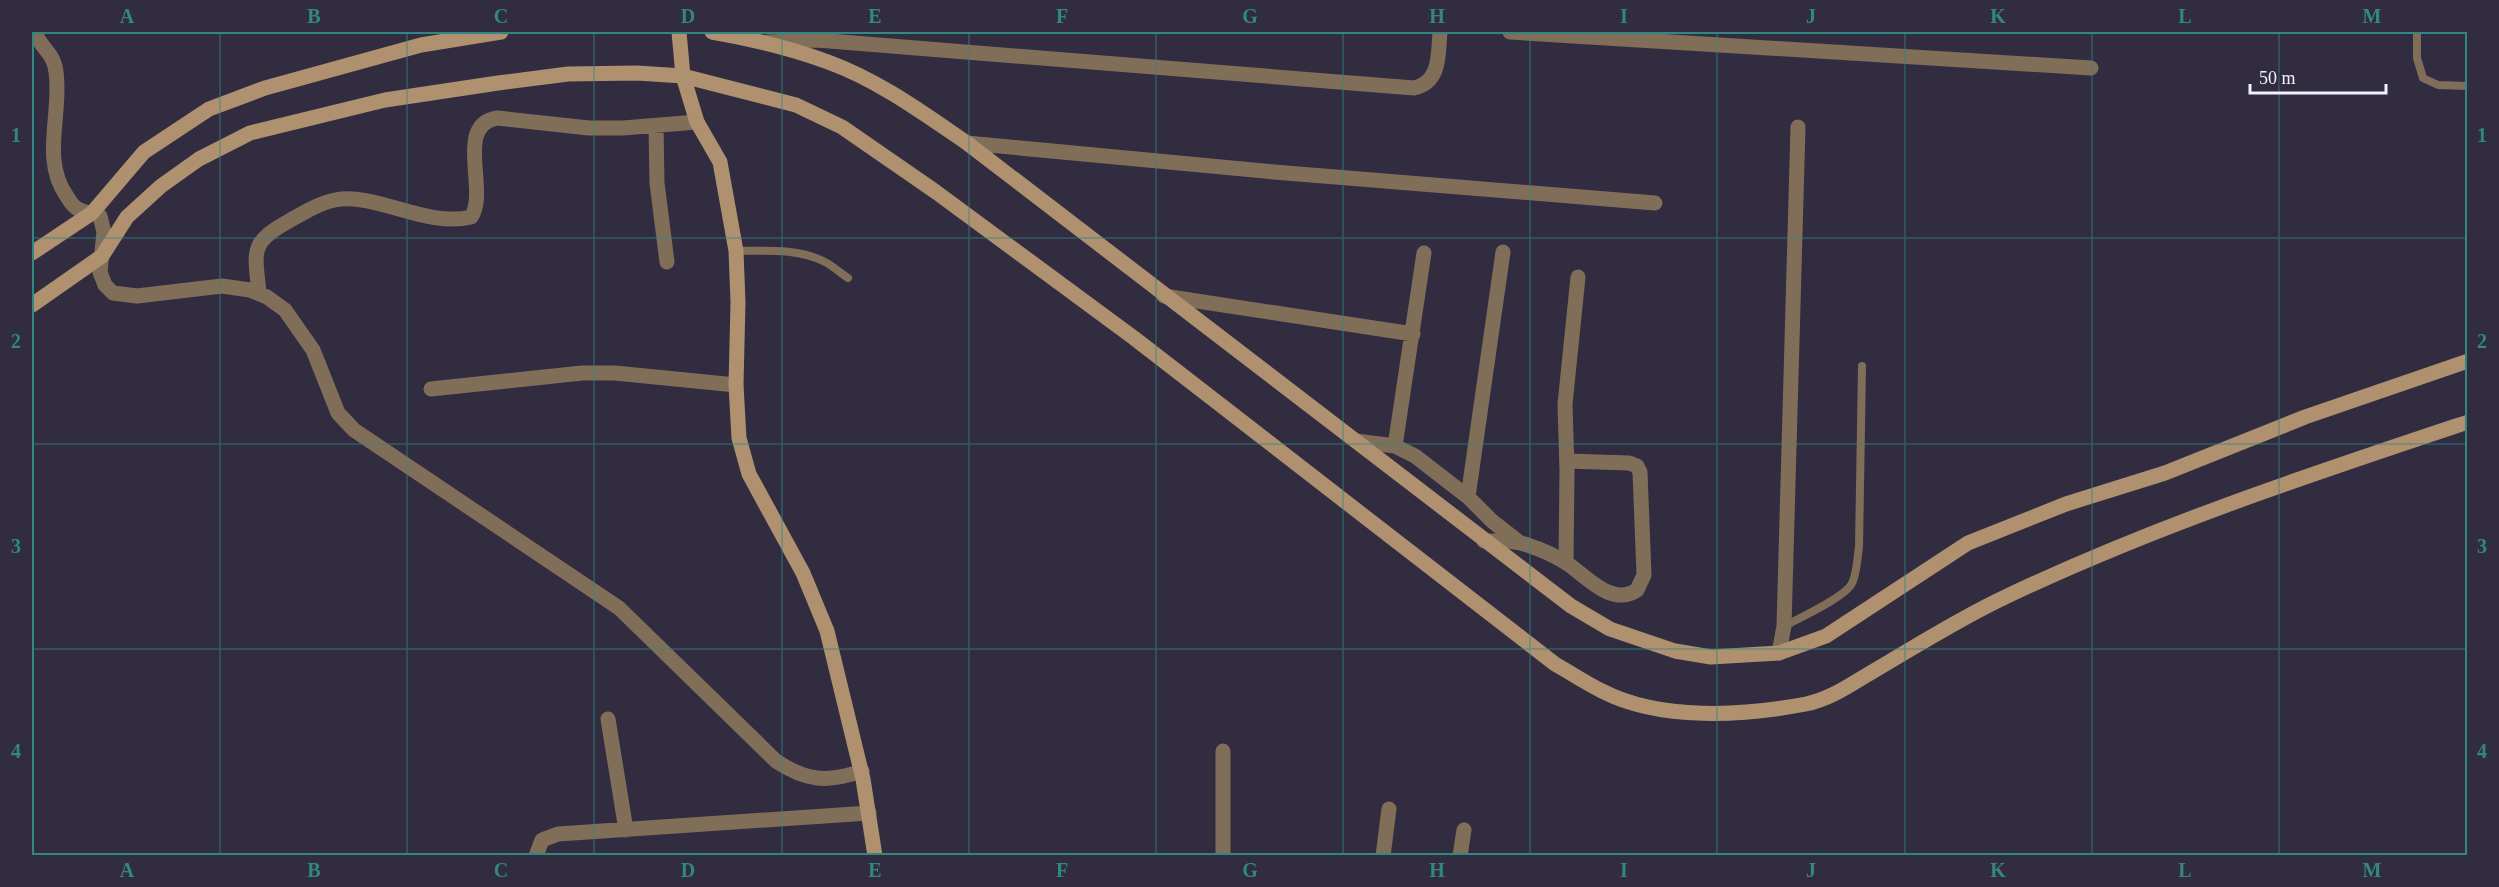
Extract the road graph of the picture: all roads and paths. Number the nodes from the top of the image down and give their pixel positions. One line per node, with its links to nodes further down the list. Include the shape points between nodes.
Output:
1 (35, 32): 17 (street, via 54,58 57,72 53,153 56,173 70,201 78,209)
2 (501, 32): 17 (street, via 411,48 265,88 209,109 144,152)
3 (712, 32): 8 (street)
4 (1440, 32): 8 (street, via 1433,77 1414,88 817,40)
5 (1510, 32): 9 (street)
6 (2417, 32): 11 (lane, via 2417,58 2423,78 2438,85)
7 (679, 34): 10 (street)
8 (765, 42): 15 (street, via 830,62 872,83)
9 (2091, 68)
10 (683, 72): 12 (street); 22 (street, via 568,74 498,83 386,100 250,133 199,159 161,186 127,217); 34 (street, via 796,105 842,127 1134,338 1555,664 1603,692 1664,710 1710,714 1808,704 1842,690 1995,602 2106,551 2298,479)
11 (2468, 86)
12 (697, 122): 13 (street); 19 (street, via 720,162)
13 (656, 126): 23 (street, via 657,183); 26 (street, via 589,128 490,119 482,124 476,141 477,206 471,217 422,215 348,199 323,203 268,233 261,241 256,256)
14 (1798, 127): 42 (street)
15 (967, 143): 16 (street); 27 (street)
16 (1655, 203)
17 (92, 213): 18 (street); 22 (street, via 100,216 103,224)
18 (34, 248)
19 (736, 251): 25 (lane, via 805,255); 32 (street)
20 (1503, 252): 38 (street)
21 (1424, 254): 29 (street)
22 (102, 256): 26 (street, via 102,279 113,292 137,296 222,286); 28 (street)
23 (667, 262)
24 (1578, 277): 37 (street, via 1564,404)
25 (848, 278)
26 (259, 292): 46 (street, via 285,310 314,350 338,413 354,430 619,608 776,761 794,773 823,779)
27 (1164, 296): 29 (street); 35 (street)
28 (32, 305)
29 (1413, 334): 36 (street)
30 (2468, 361): 43 (street, via 2305,417 2164,473 2066,504 1968,543 1826,636)
31 (1862, 366): 42 (lane, via 1858,547 1851,585)
32 (736, 384): 33 (street, via 582,373); 46 (street, via 739,438 749,474 803,573 827,631)
33 (431, 389)
34 (2468, 422)
35 (1356, 441): 36 (street); 39 (street)
36 (1395, 446): 38 (street)
37 (1567, 460): 41 (street); 41 (street, via 1636,466 1642,481 1644,575 1637,590 1621,595 1601,589)
38 (1468, 497): 40 (street)
39 (1484, 541): 40 (street); 43 (street, via 1571,606 1610,629 1675,651 1710,657)
40 (1520, 543): 41 (street)
41 (1566, 563)
42 (1784, 626): 43 (street)
43 (1779, 653)
44 (608, 719): 49 (street)
45 (1223, 751): 53 (street)
46 (862, 771): 48 (street)
47 (1389, 809): 54 (street)
48 (869, 813): 49 (street); 52 (street)
49 (626, 830): 51 (street, via 548,837 542,840)
50 (1464, 830): 55 (street)
51 (537, 855)
52 (875, 855)
53 (1222, 855)
54 (1383, 855)
55 (1460, 855)

